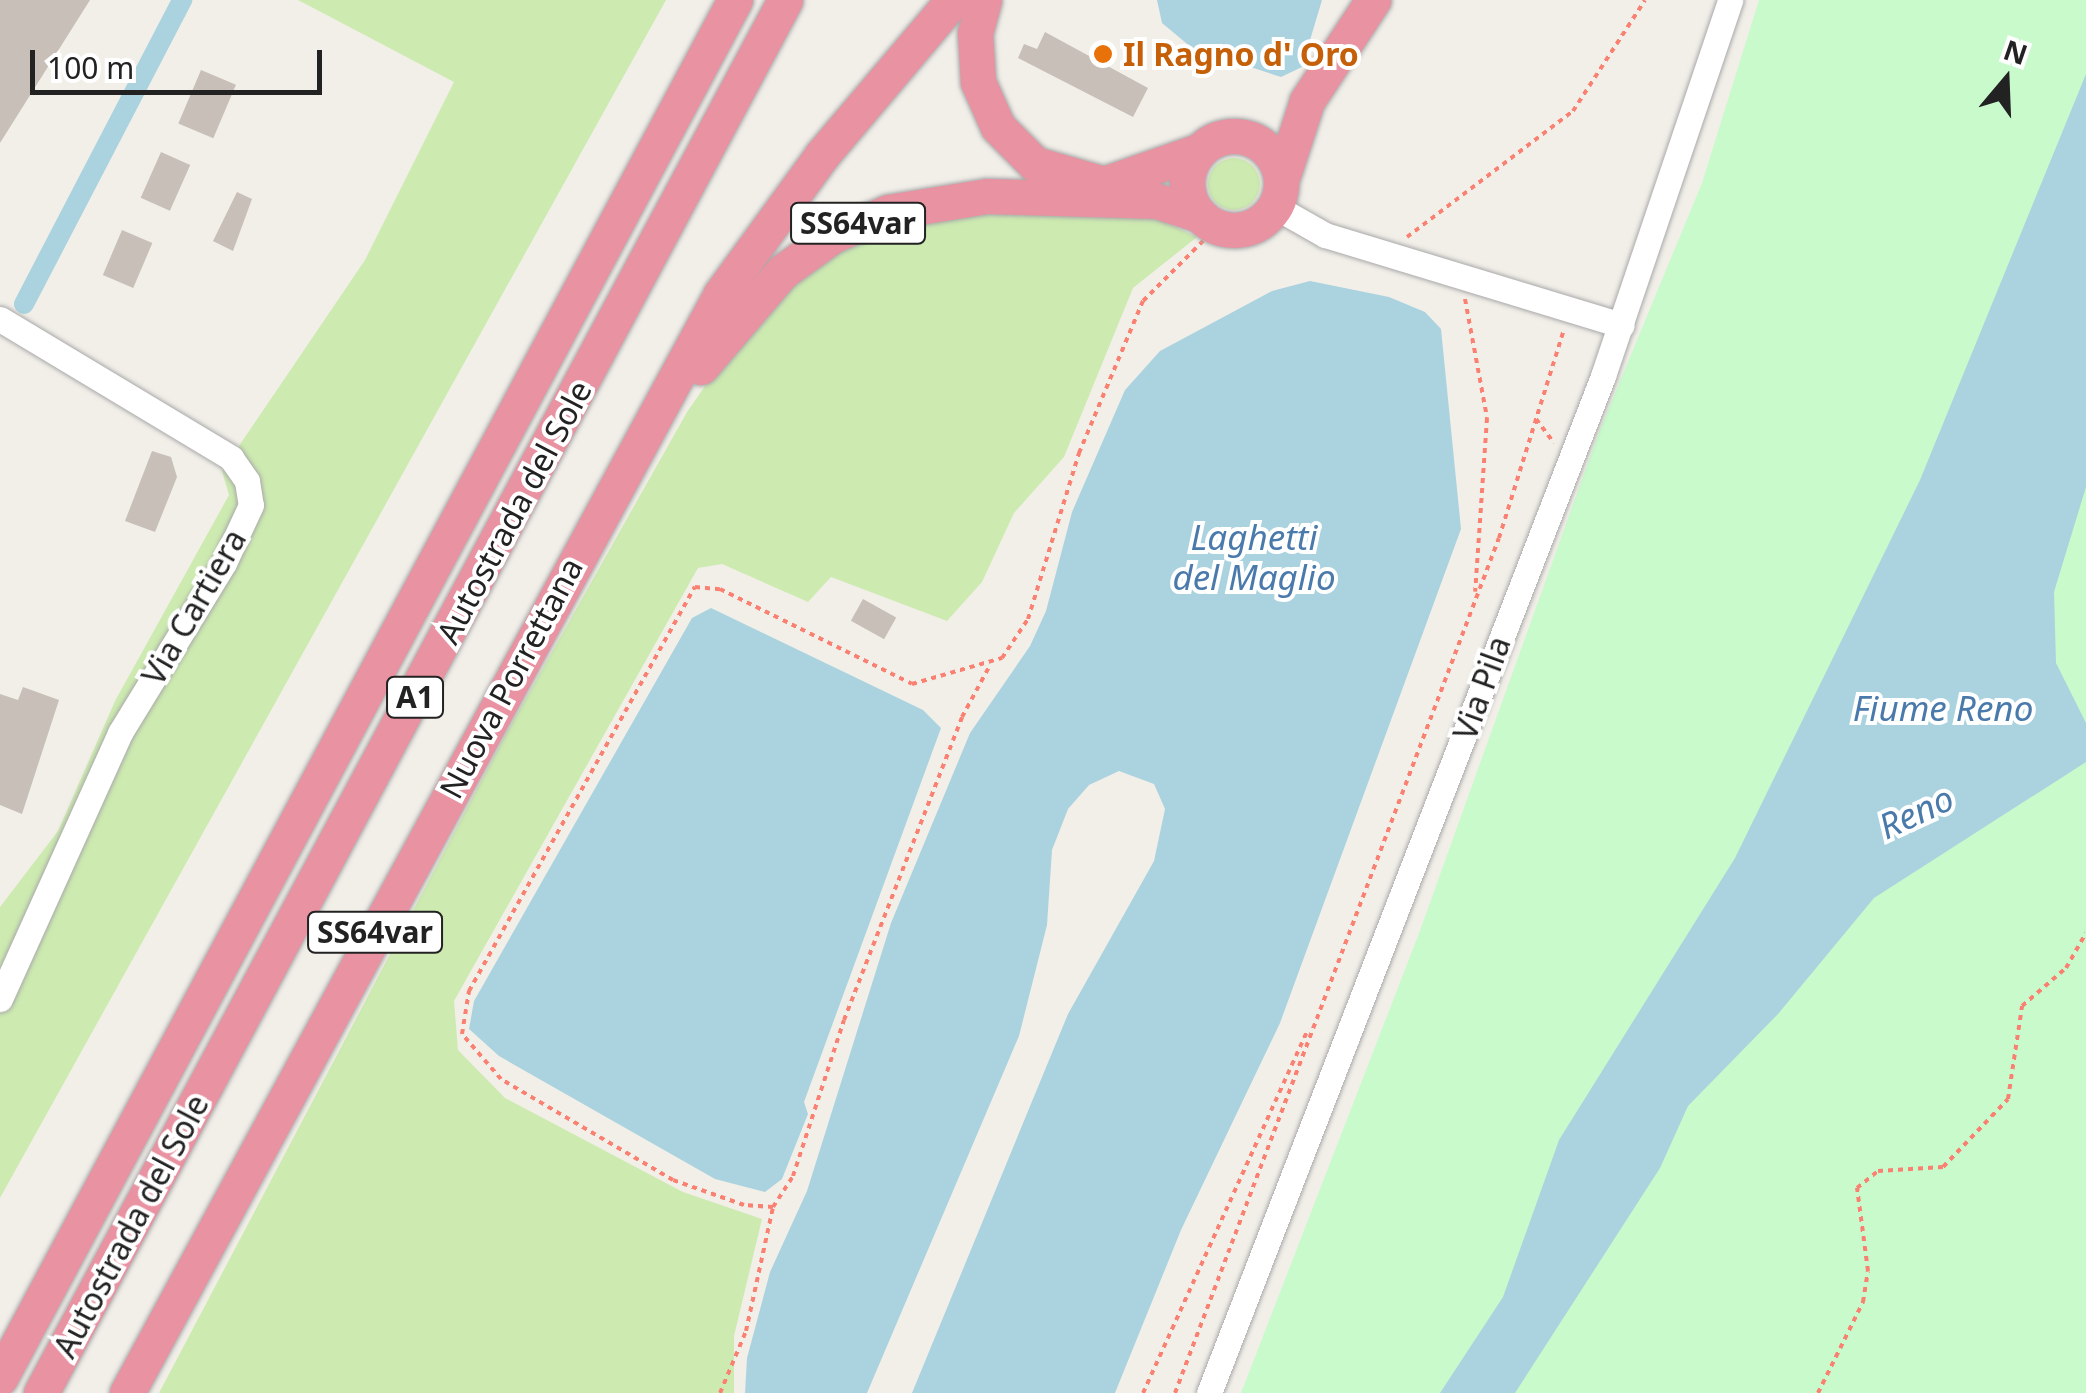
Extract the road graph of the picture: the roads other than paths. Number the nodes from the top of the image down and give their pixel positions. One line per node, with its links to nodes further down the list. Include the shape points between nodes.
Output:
1 (735, 0): 16 (highway, Autostrada del Sole / A1)
2 (785, 0): 17 (highway, Autostrada del Sole / A1)
3 (952, 0): 14 (highway, Nuova Porrettana / SS64var, via 759,239)
4 (984, 0): 9 (highway, via 975,33 978,82 998,128 1036,164 1104,184)
5 (1374, 0): 7 (highway)
6 (1730, 0): 13 (street, Via Pila)
7 (1307, 101): 8 (highway); 10 (highway)
8 (1246, 138): 9 (highway, via 1220,138); 10 (highway, via 1270,154)
9 (1199, 152): 11 (highway, via 1187,176)
10 (1278, 194): 11 (highway, SS64var, via 1256,224); 13 (street, via 1325,235)
11 (1210, 221): 14 (highway, SS64var, via 1136,200 987,196 924,203 858,223 808,252 762,291)
12 (0, 319): 15 (street, Via Cartiera, via 231,458 247,481 250,505 224,563 120,733)
13 (1610, 323): 19 (street, Via Pila, via 1568,461)
14 (622, 472): 18 (highway, Nuova Porrettana / SS64var)
15 (0, 998)
16 (0, 1378)
17 (41, 1393)
18 (127, 1393)
19 (1209, 1393)

